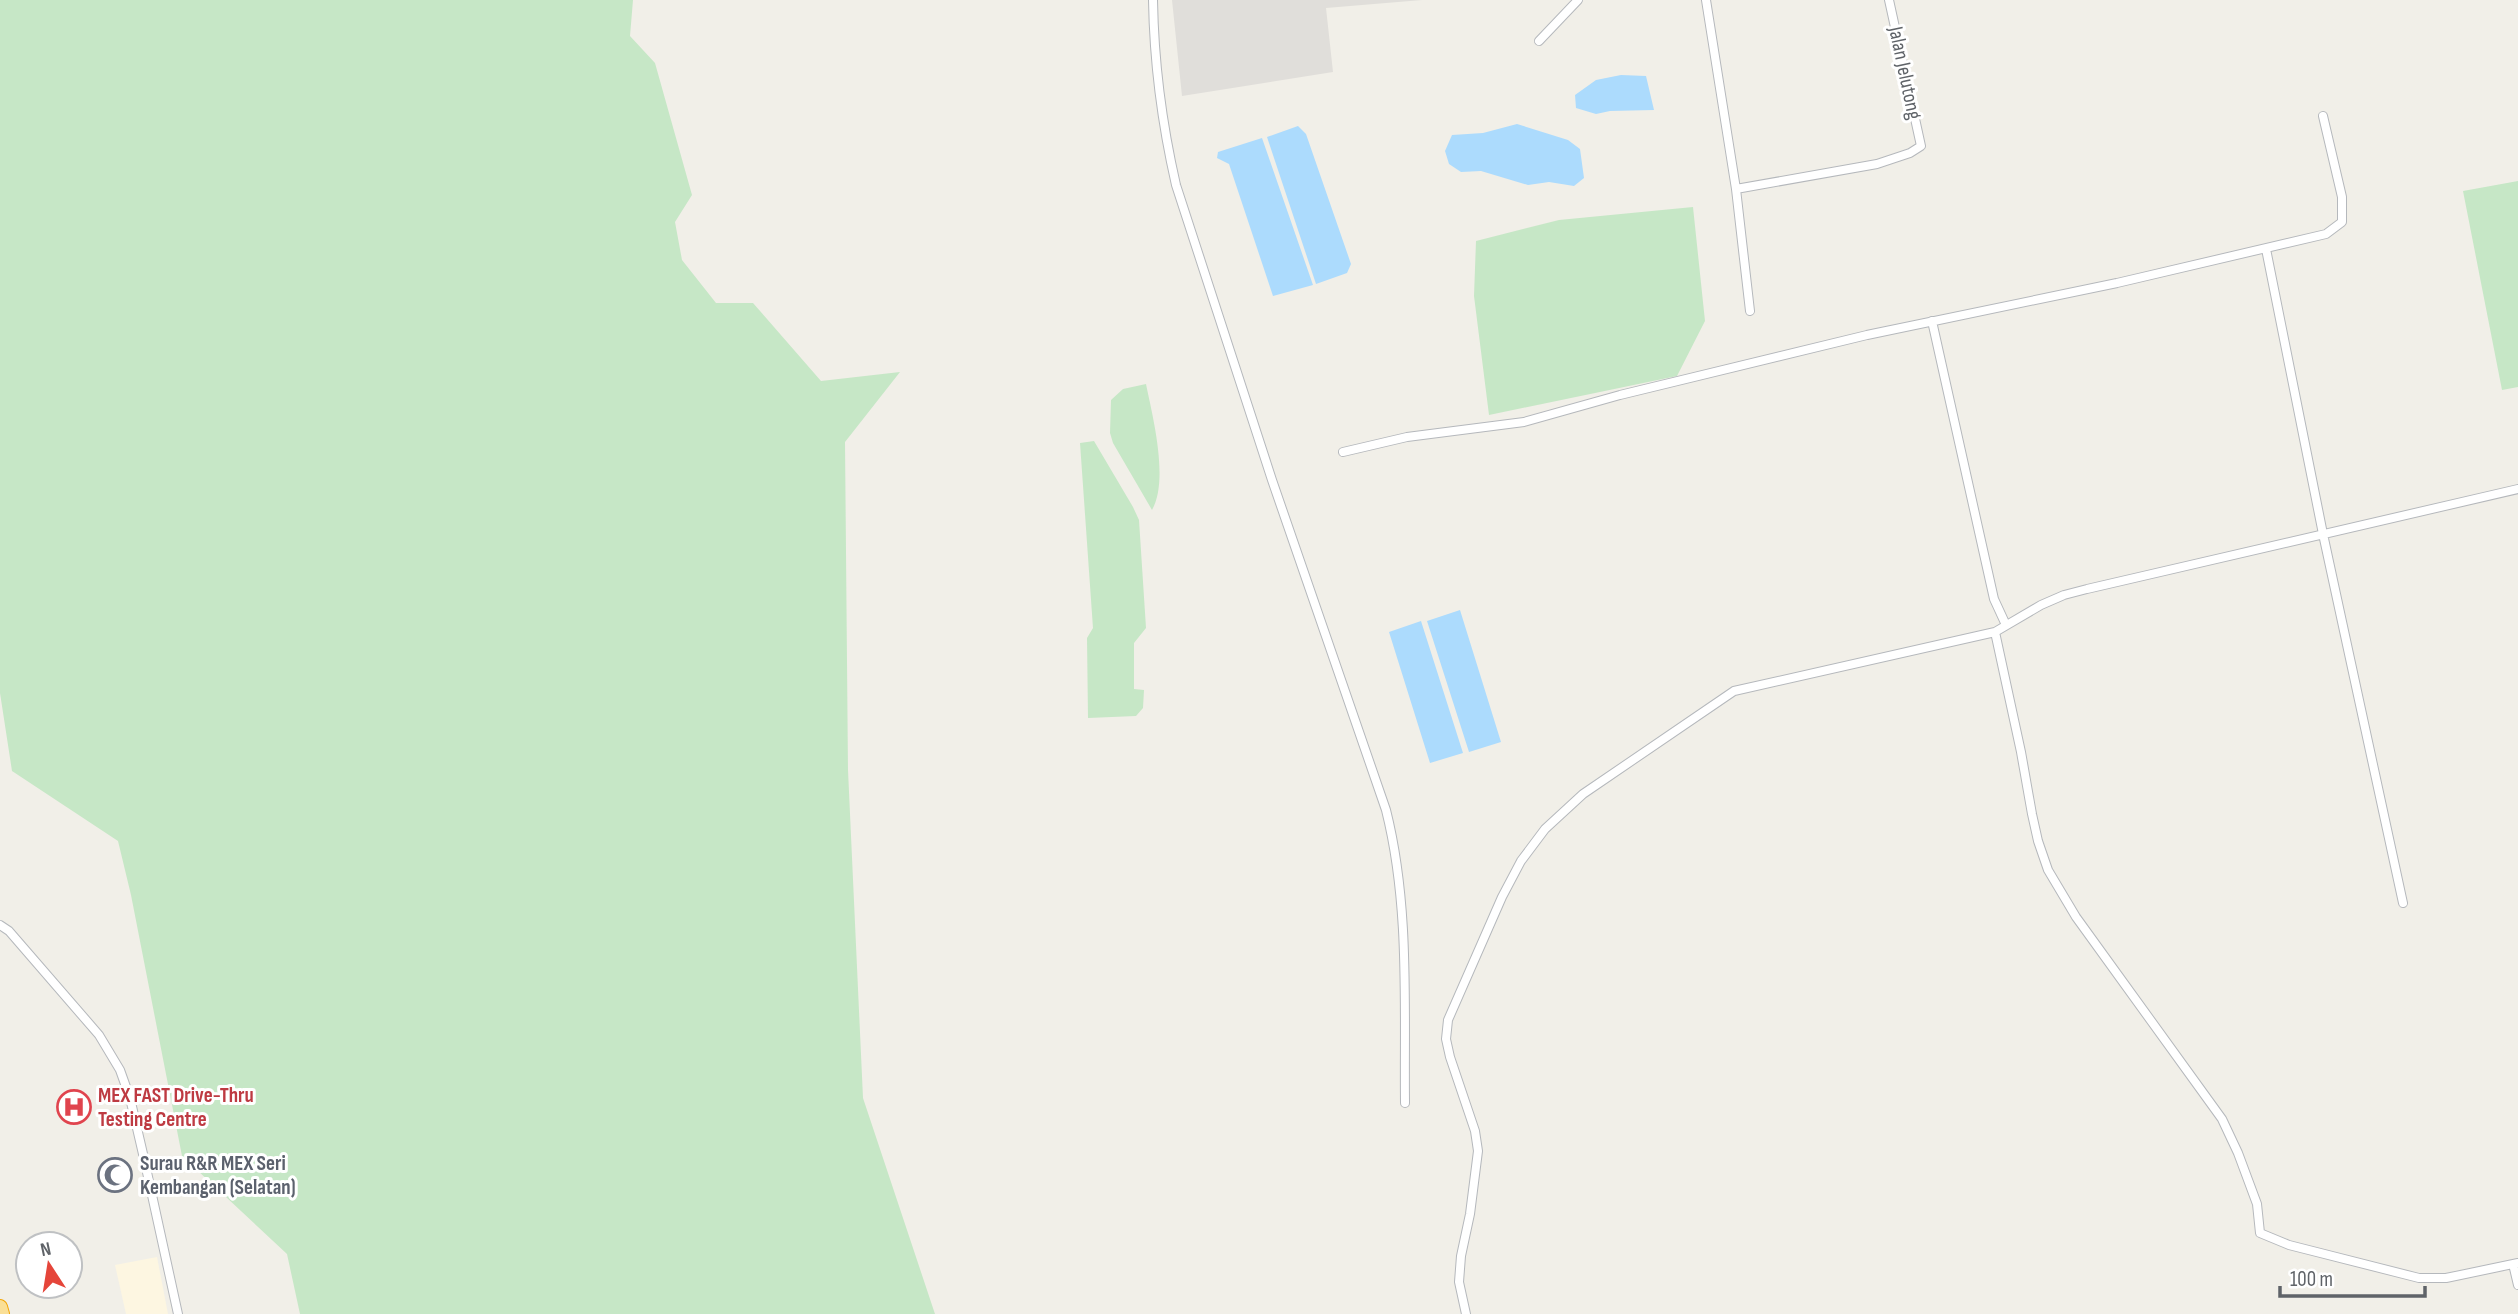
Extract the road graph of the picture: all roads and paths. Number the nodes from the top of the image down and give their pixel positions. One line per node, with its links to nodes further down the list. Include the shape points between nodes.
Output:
1 (1153, 0): 18 (street, via 1158,94 1176,185 1394,840 1402,918)
2 (1578, 0): 5 (street)
3 (1706, 0): 7 (street)
4 (1889, 0): 7 (street, Jalan Jelutong, via 1921,146 1878,164)
5 (1539, 41)
6 (2323, 116): 8 (street, via 2342,197 2342,222 2326,234)
7 (1736, 189): 9 (street)
8 (2266, 249): 10 (street); 13 (street)
9 (1750, 311)
10 (1932, 321): 11 (street, via 1524,422 1407,437); 14 (street, via 1994,599)
11 (1343, 452)
12 (2518, 489): 13 (street)
13 (2323, 534): 14 (street, via 2064,595); 16 (street)
14 (2006, 625): 15 (street)
15 (1995, 632): 19 (street, via 2048,870 2222,1119 2257,1204 2260,1233 2289,1245 2419,1278 2446,1278); 24 (street, via 1734,691 1583,794 1545,829 1502,897 1448,1020 1446,1039 1478,1151 1461,1255 1459,1283)
16 (2403, 903)
17 (0, 925): 23 (street, via 99,1035 120,1070)
18 (1405, 1103)
19 (2516, 1263): 20 (street)
20 (2518, 1285)
21 (0, 1307): 22 (highway)
22 (2, 1314)
23 (178, 1314)
24 (1466, 1314)

